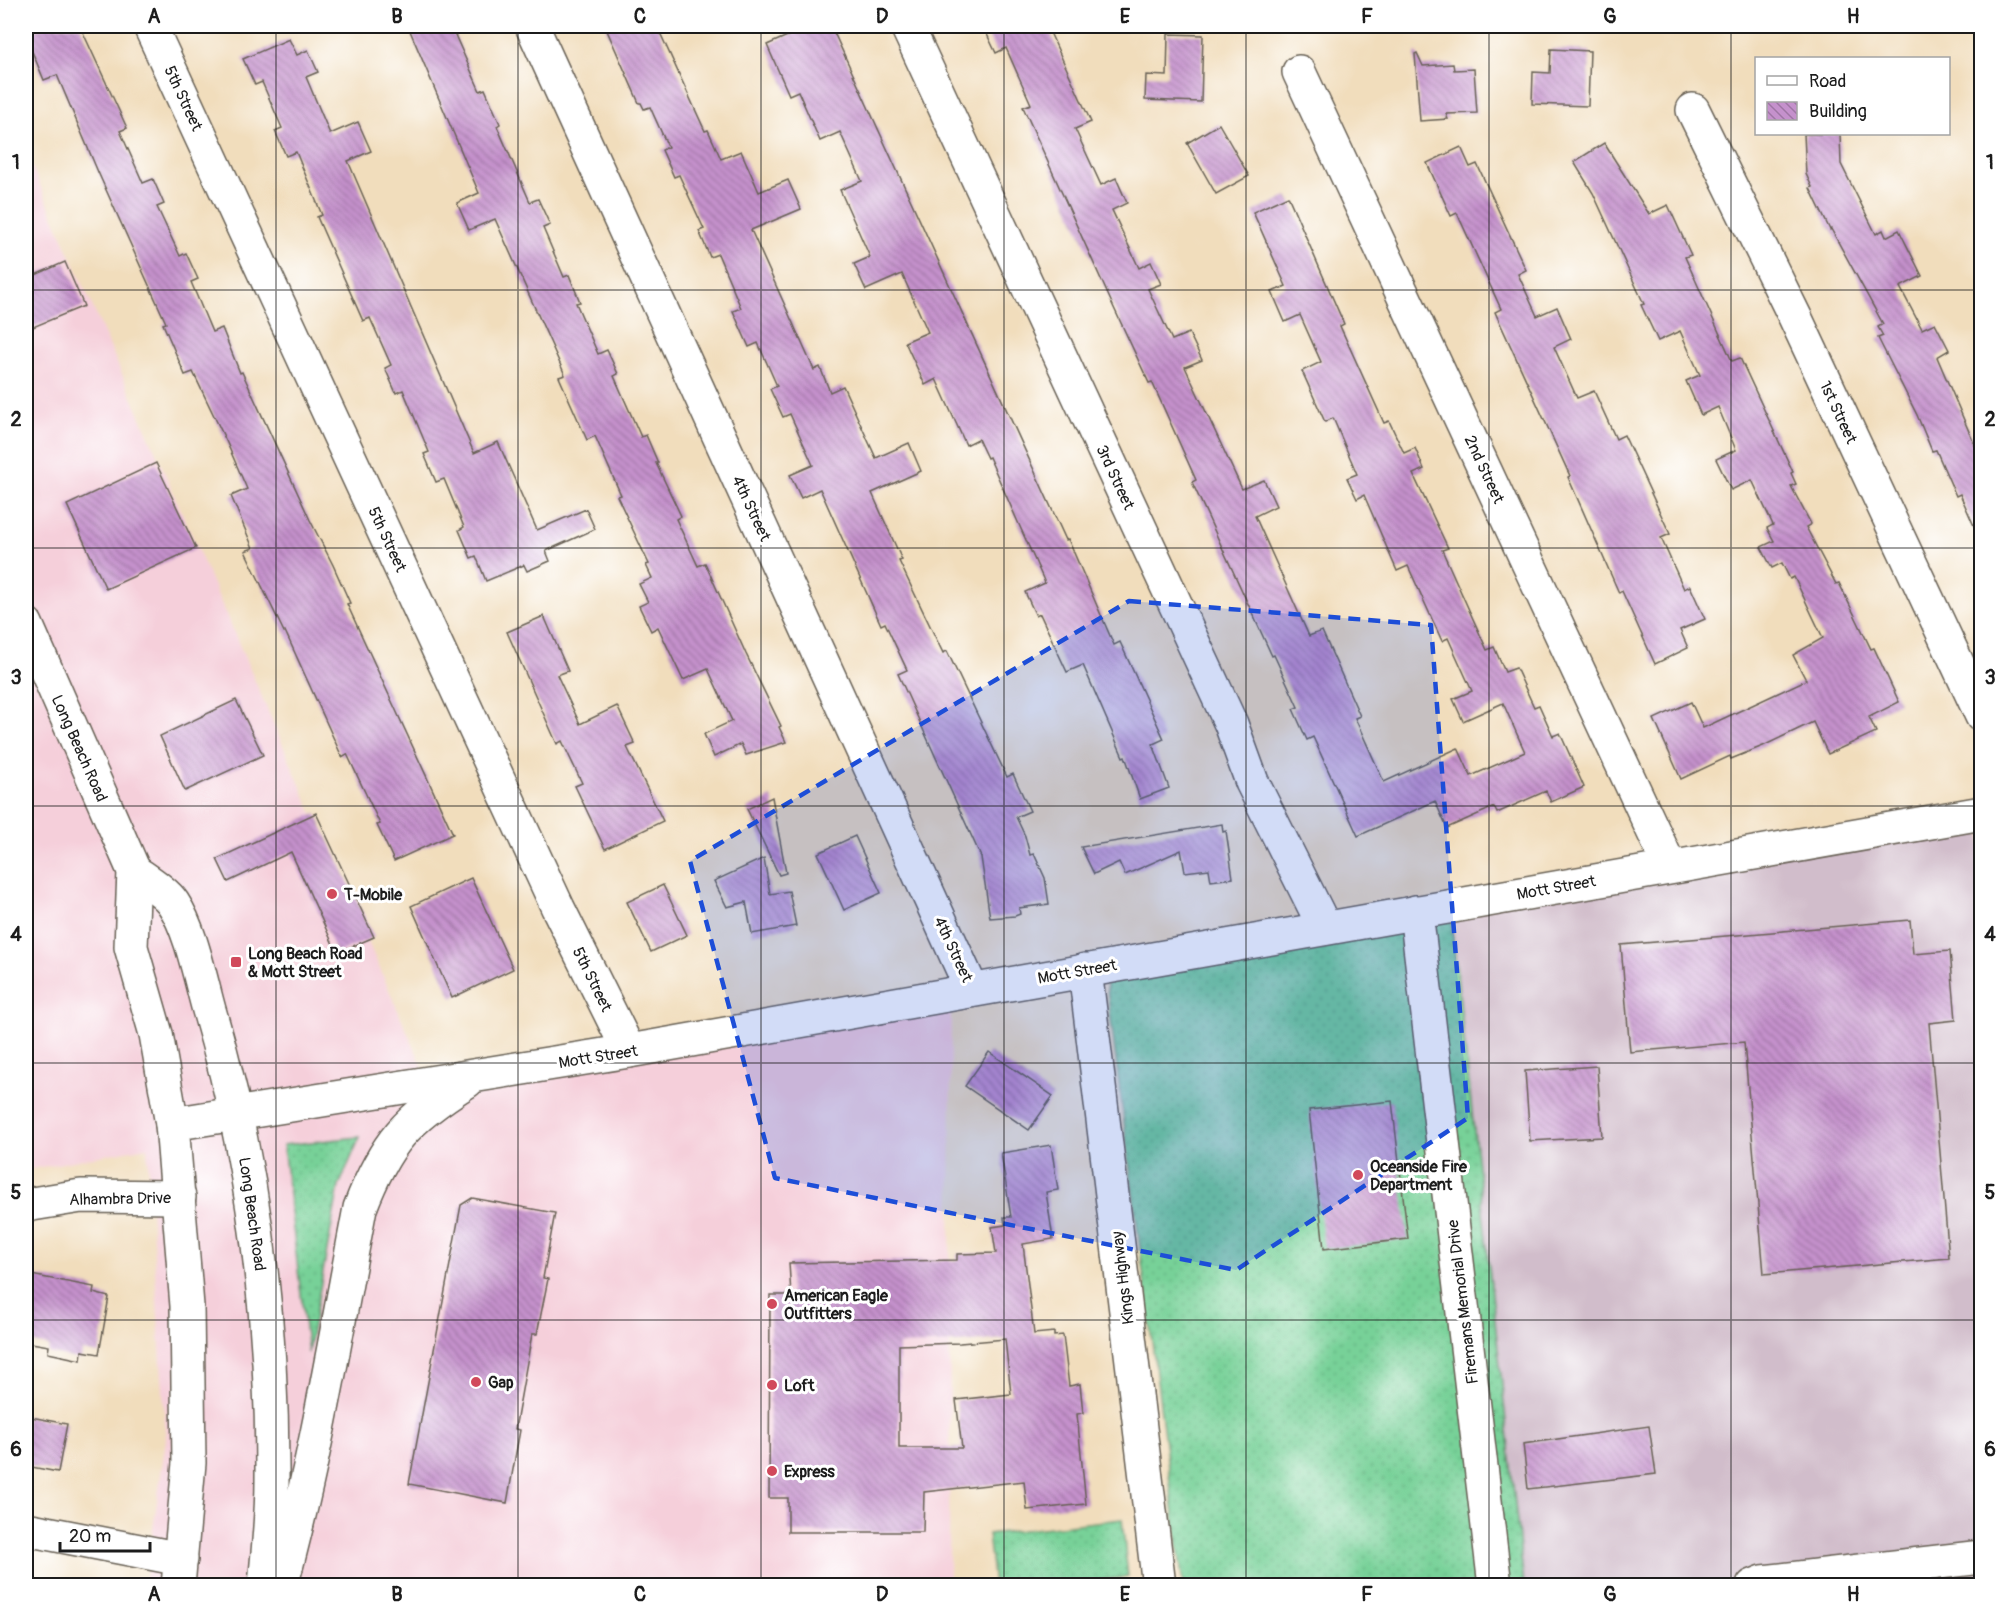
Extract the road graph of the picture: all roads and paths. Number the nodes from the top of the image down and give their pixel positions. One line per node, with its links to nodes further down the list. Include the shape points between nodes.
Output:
1 (150, 26): 15 (street, 5th Street, via 558,908)
2 (532, 26): 14 (street, 4th Street)
3 (907, 26): 12 (street, 3rd Street, via 1231,724 1252,782)
4 (1299, 72): 9 (street, 2nd Street)
5 (1693, 110): 7 (street, 1st Street)
6 (26, 624): 10 (street, Long Beach Road)
7 (1982, 716)
8 (1982, 813): 9 (street, Mott Street)
9 (1670, 867): 11 (street, Mott Street)
10 (134, 871): 17 (street, Long Beach Road, via 172,902 187,934); 18 (street, Long Beach Road, via 131,946 156,1034)
11 (1416, 912): 12 (street, Mott Street); 27 (street, Firemans Memorial Drive)
12 (1325, 928): 13 (street, Mott Street)
13 (1085, 969): 14 (street, Mott Street); 26 (street, Kings Highway)
14 (972, 990): 15 (street, Mott Street)
15 (629, 1051): 16 (street, Mott Street)
16 (475, 1076): 17 (street, Mott Street); 25 (street, via 420,1113 393,1142 372,1176 360,1208 306,1484)
17 (237, 1113): 18 (street, Mott Street); 24 (street, Long Beach Road, via 262,1265 270,1380 272,1483)
18 (172, 1124): 19 (street, Long Beach Road)
19 (179, 1197): 20 (street, Alhambra Drive, via 81,1196); 23 (street, Long Beach Road, via 187,1306 189,1463)
20 (26, 1205)
21 (26, 1528): 23 (street)
22 (1982, 1557): 28 (street)
23 (180, 1572)
24 (265, 1586)
25 (281, 1586)
26 (1159, 1586)
27 (1495, 1586)
28 (1753, 1586)

